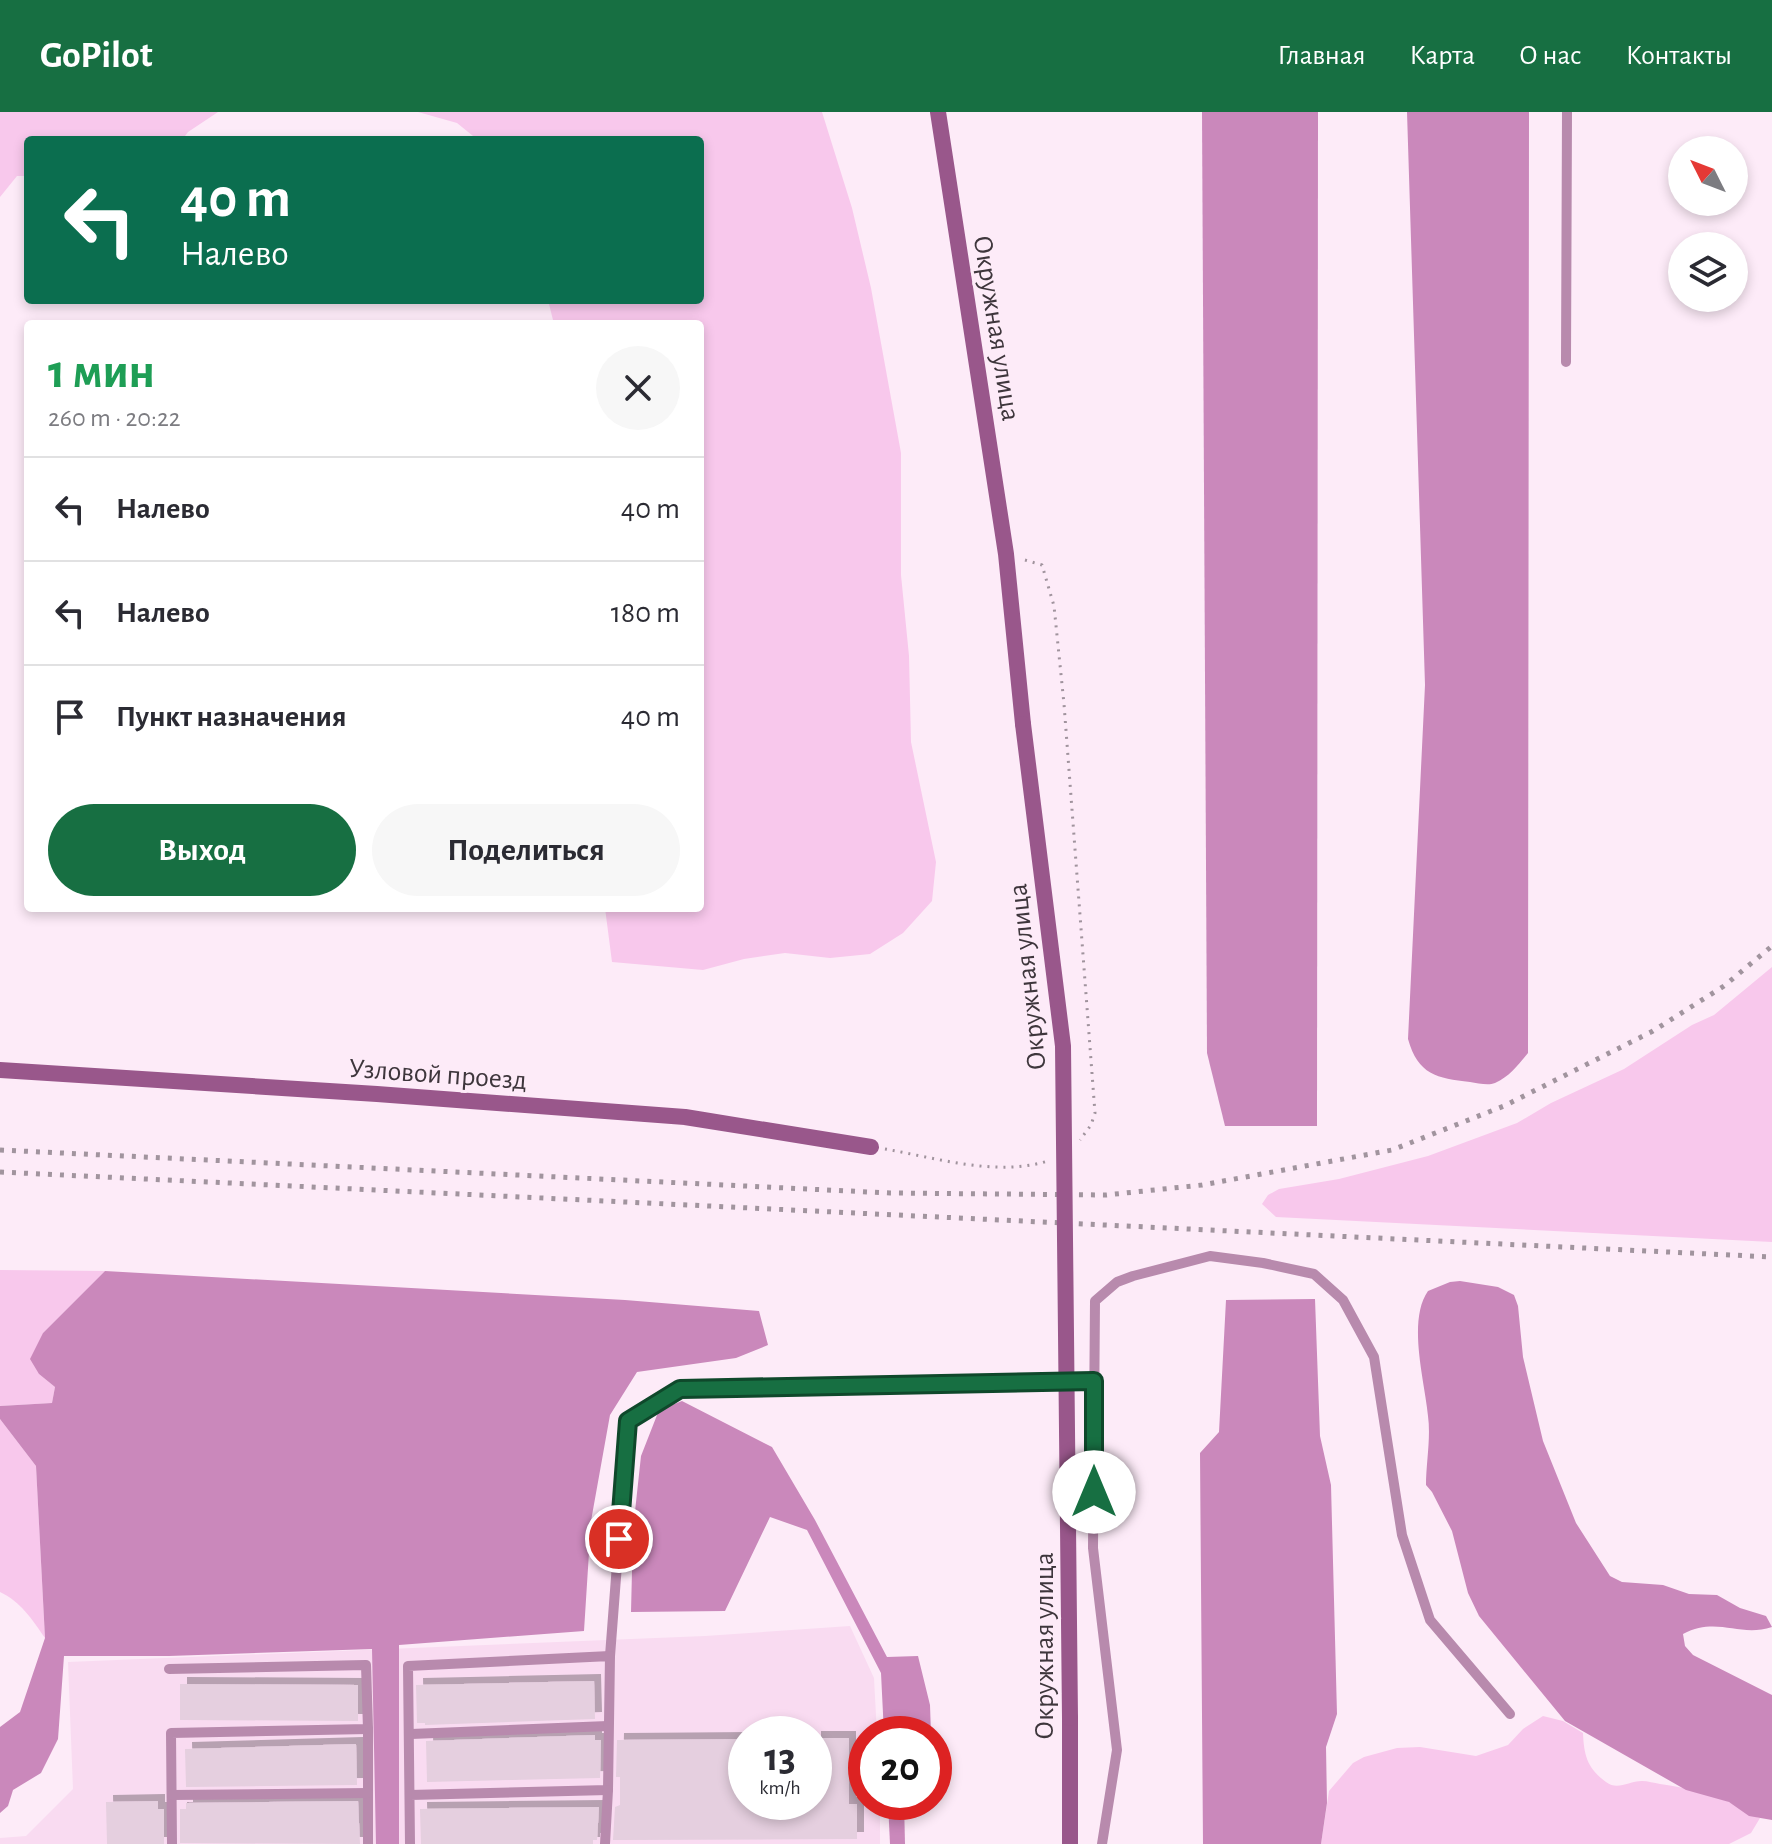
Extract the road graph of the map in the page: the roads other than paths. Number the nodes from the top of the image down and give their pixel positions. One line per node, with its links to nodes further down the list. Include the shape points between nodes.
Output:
1 (938, 112): 21 (main road, Окружная улица, bridge, via 1006,554 1063,1046)
2 (1567, 112): 3 (lane)
3 (1566, 362)
4 (0, 1070): 5 (main road, Узловой проезд, via 685,1117)
5 (871, 1147)
6 (1094, 1381): 7 (lane, via 680,1389 628,1421); 9 (lane, via 1095,1301 1117,1282 1210,1256 1314,1274 1343,1300 1374,1357 1402,1535 1430,1620); 22 (lane, via 1093,1548 1117,1750)
7 (610, 1656): 10 (lane); 12 (lane, via 408,1666)
8 (169, 1669): 11 (lane, via 366,1665)
9 (1510, 1714)
10 (608, 1726): 12 (lane); 13 (lane)
11 (368, 1729): 14 (lane); 15 (lane, via 171,1733)
12 (411, 1734): 16 (lane)
13 (608, 1790): 16 (lane); 20 (lane)
14 (368, 1793): 15 (lane); 18 (lane)
15 (172, 1795): 17 (lane)
16 (410, 1795): 19 (lane)
17 (172, 1844)
18 (368, 1844)
19 (410, 1844)
20 (605, 1844)
21 (1070, 1844)
22 (1102, 1844)

